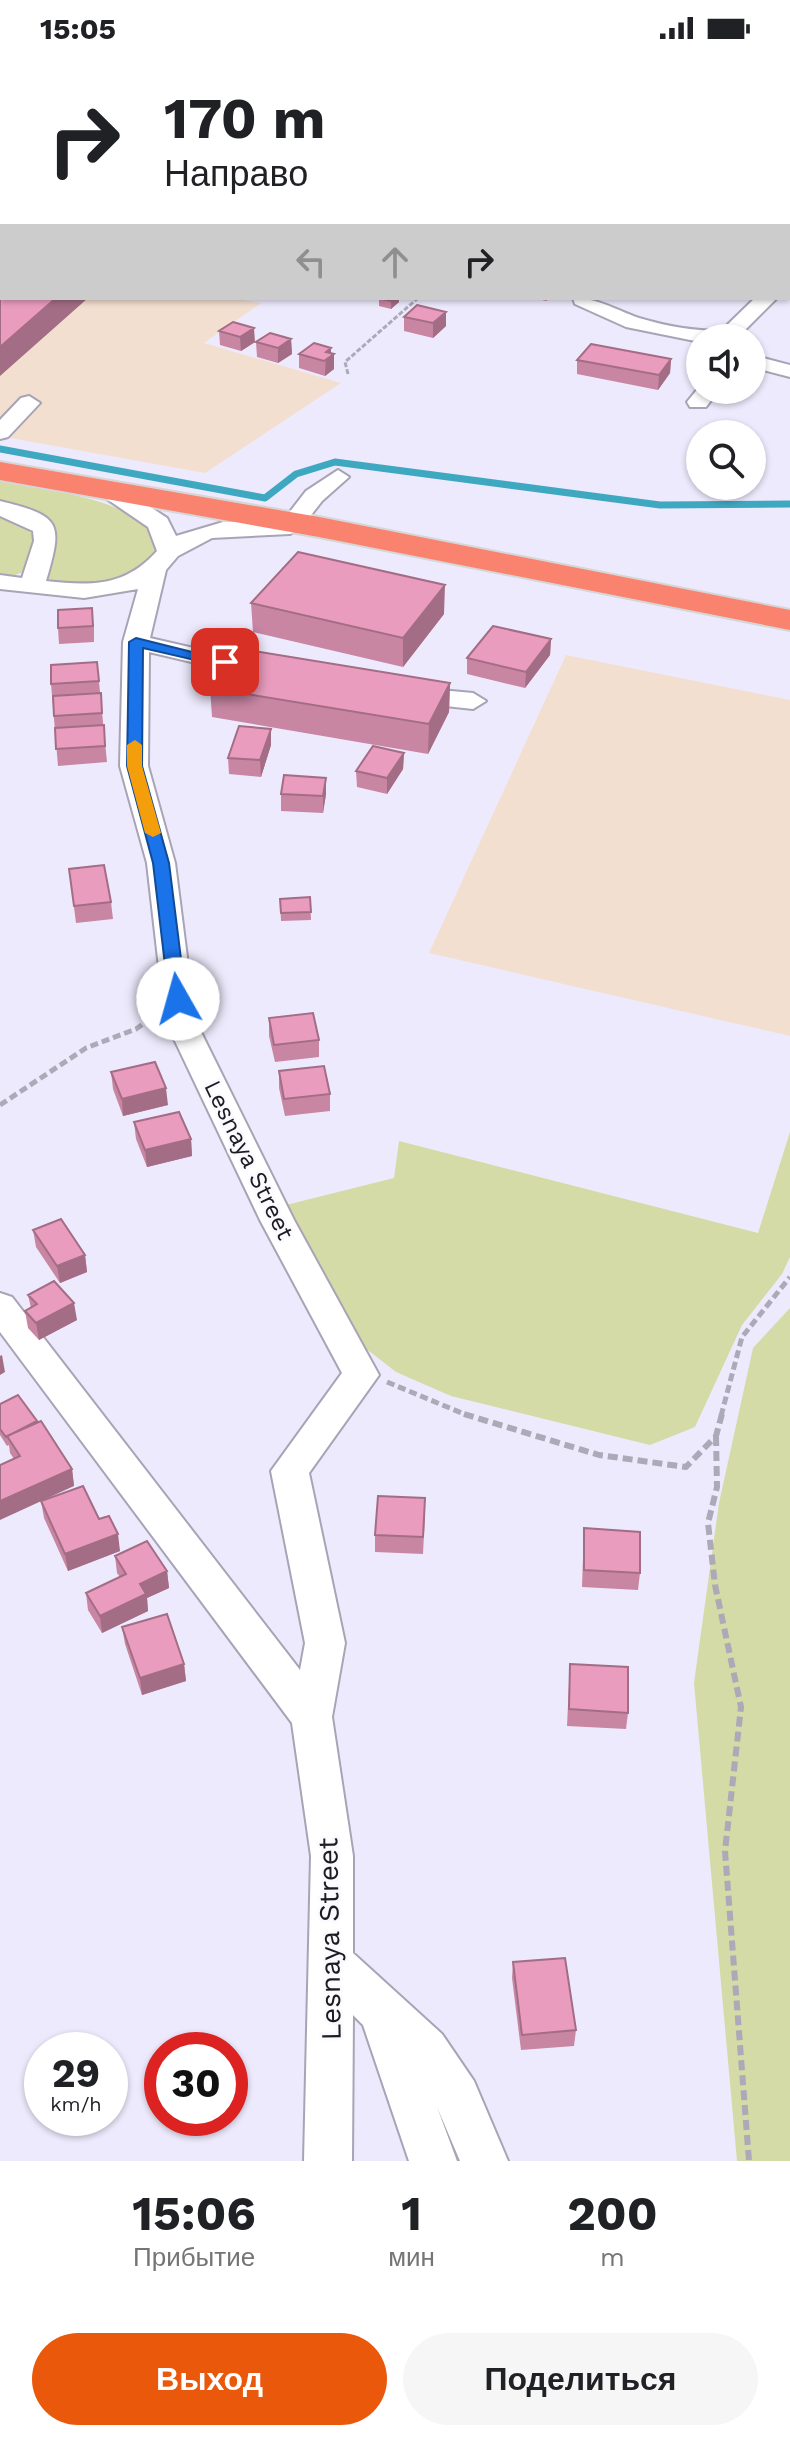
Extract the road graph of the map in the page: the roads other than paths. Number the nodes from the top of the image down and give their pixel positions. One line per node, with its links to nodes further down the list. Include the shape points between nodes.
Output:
1 (582, 300): 4 (street, via 610,316)
2 (765, 300): 3 (street)
3 (740, 324)
4 (686, 333)
5 (766, 365): 6 (street)
6 (790, 371)
7 (29, 403): 8 (street)
8 (0, 432)
9 (0, 471): 11 (highway)
10 (338, 477): 13 (street)
11 (112, 492): 13 (highway); 14 (street, via 159,523)
12 (0, 508): 16 (street, via 45,529)
13 (287, 526): 14 (street, via 217,531 185,540); 17 (highway); 19 (highway, via 660,618)
14 (162, 561): 16 (street, via 114,588); 18 (street, Lesnaya Street)
15 (0, 582): 16 (street)
16 (32, 586)
17 (790, 620)
18 (136, 642): 20 (street); 24 (street, Lesnaya Street, via 134,766 161,863 180,1020 277,1220 361,1375 290,1471 325,1643)
19 (790, 644)
20 (299, 679)
21 (387, 693): 22 (street)
22 (473, 701)
23 (0, 1306): 24 (street)
24 (312, 1717): 25 (street, Lesnaya Street, via 332,1856)
25 (331, 1962): 26 (street); 27 (street, Lesnaya Street)
26 (381, 2012): 28 (street); 29 (street, via 426,2050 458,2097)
27 (328, 2161)
28 (433, 2161)
29 (484, 2161)

